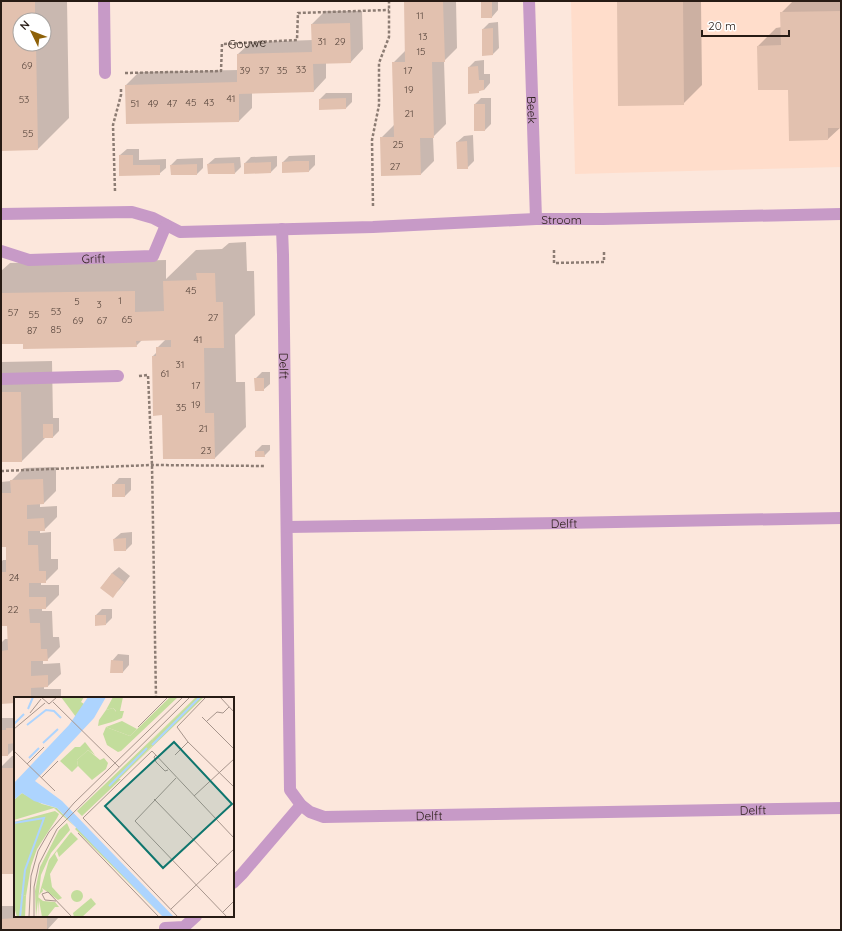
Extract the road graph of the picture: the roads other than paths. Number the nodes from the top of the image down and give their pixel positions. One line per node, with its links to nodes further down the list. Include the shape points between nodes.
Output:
1 (104, 1): 3 (street)
2 (529, 1): 6 (street, Beek)
3 (105, 73)
4 (1, 214): 7 (street, via 132,212)
5 (841, 214): 6 (street, Stroom)
6 (536, 219): 8 (street, Stroom)
7 (166, 225): 8 (street, via 180,232); 9 (street, Grift, via 152,256 29,260)
8 (282, 230): 13 (street, Delft)
9 (1, 251)
10 (118, 376): 11 (street)
11 (1, 379)
12 (841, 518): 13 (street, Delft)
13 (287, 527): 14 (street, Delft, via 290,790)
14 (301, 805): 15 (street, Delft, via 310,812 324,817); 16 (street)
15 (841, 808)
16 (234, 882)
17 (195, 917): 18 (street, via 184,927)
18 (165, 928)

